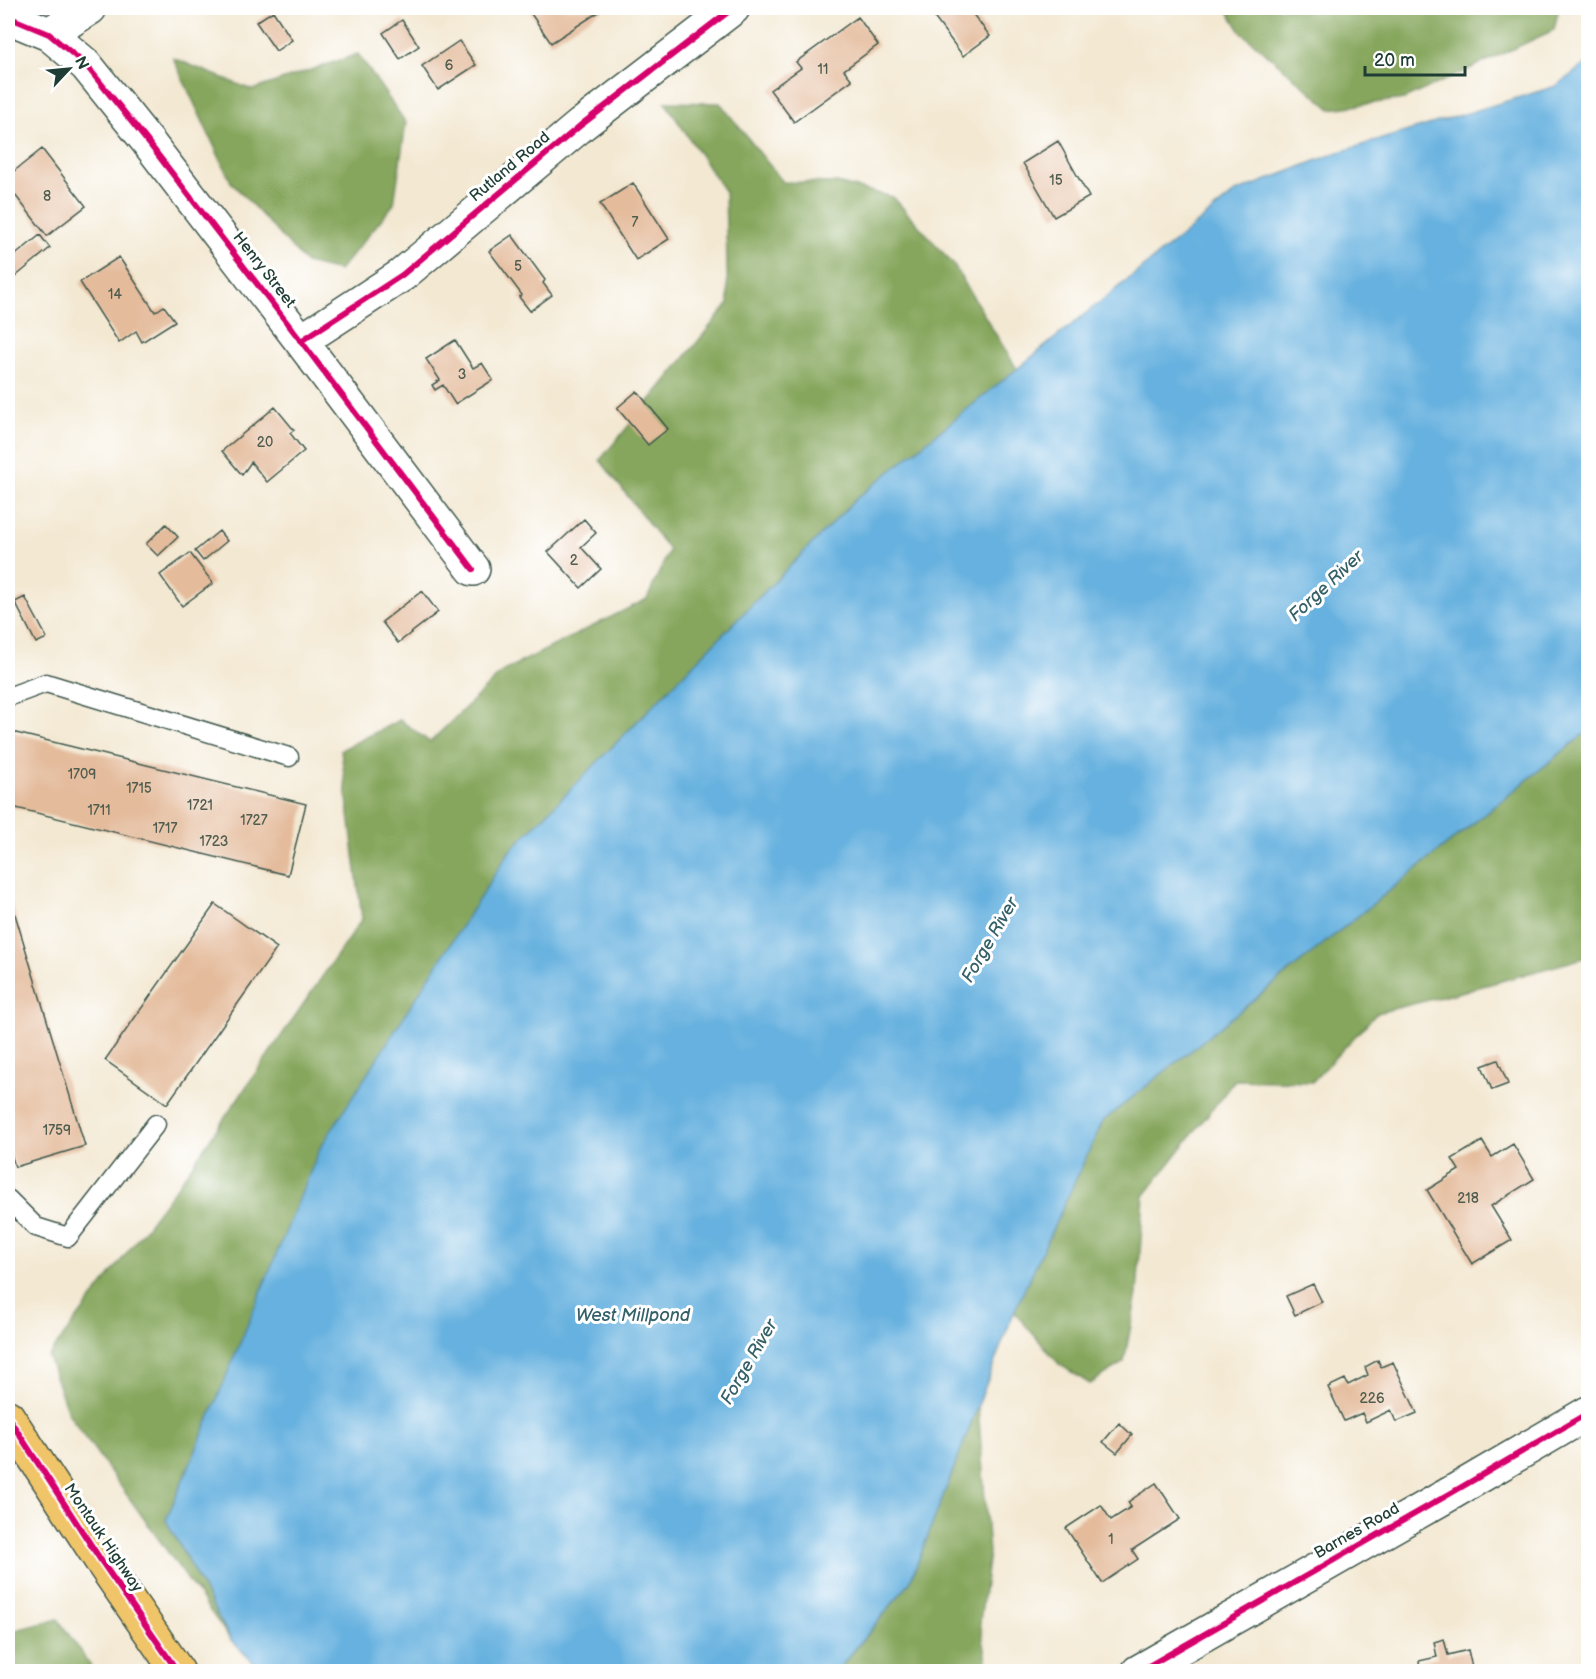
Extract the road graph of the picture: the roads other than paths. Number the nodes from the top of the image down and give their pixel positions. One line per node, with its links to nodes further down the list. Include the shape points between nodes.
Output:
1 (90, 8): 4 (street)
2 (733, 8): 5 (street, Rutland Road, via 581,125 402,275)
3 (8, 16): 4 (street, Henry Street)
4 (49, 34): 5 (street, Henry Street, via 86,65)
5 (301, 341): 6 (street, Henry Street)
6 (473, 569)
7 (8, 697): 8 (lane, via 46,683)
8 (289, 757)
9 (156, 1124): 10 (lane, via 68,1237 36,1227)
10 (8, 1199)
11 (1588, 1413): 14 (street, Barnes Road)
12 (8, 1417): 13 (main road, Montauk Highway)
13 (178, 1671)
14 (1138, 1671)

